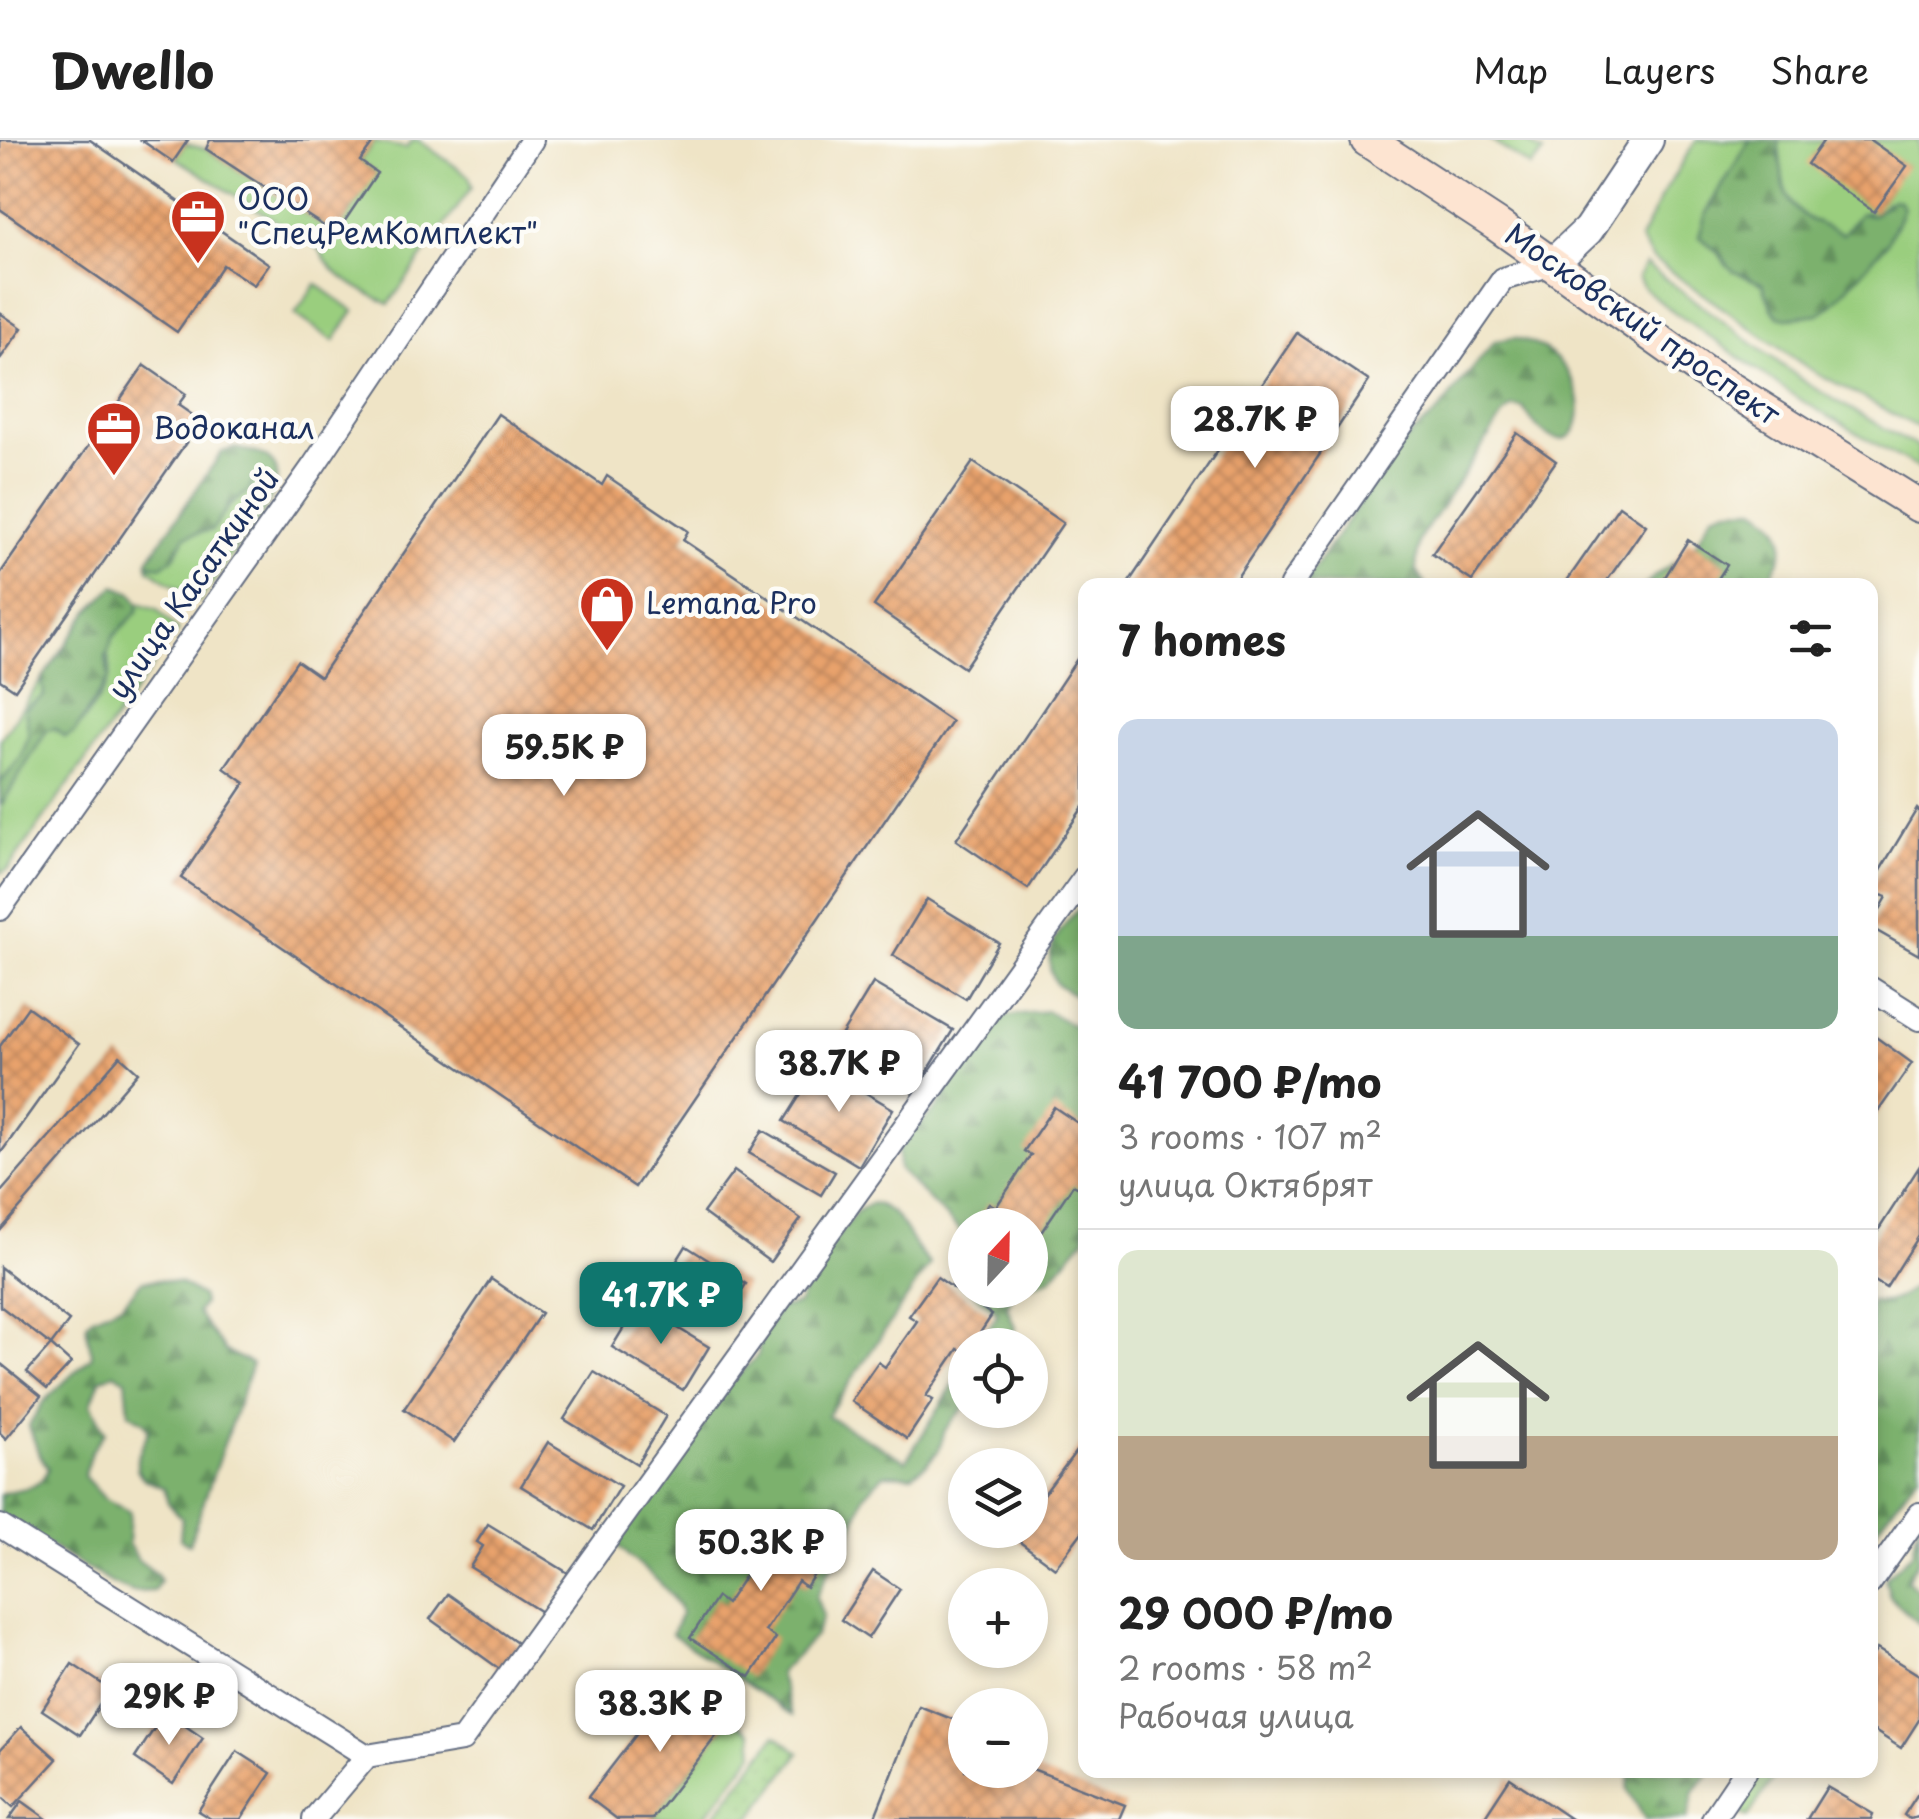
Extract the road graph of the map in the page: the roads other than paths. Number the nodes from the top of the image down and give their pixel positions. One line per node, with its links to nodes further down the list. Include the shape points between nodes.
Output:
1 (532, 140): 8 (street, улица Касаткиной, via 314,465)
2 (1367, 140): 4 (main road, Московский проспект)
3 (1648, 140): 4 (street, via 1588,230)
4 (1552, 264): 5 (main road, Московский проспект, via 1702,371); 6 (street, via 1504,279)
5 (1919, 506)
6 (1296, 578)
7 (1078, 888): 14 (street, via 462,1740)
8 (0, 909)
9 (1878, 993): 10 (street)
10 (1919, 1019)
11 (1919, 1514): 13 (street)
12 (0, 1526): 14 (street)
13 (1878, 1572)
14 (367, 1756): 16 (street)
15 (1741, 1778): 17 (street)
16 (314, 1819)
17 (1713, 1819)

